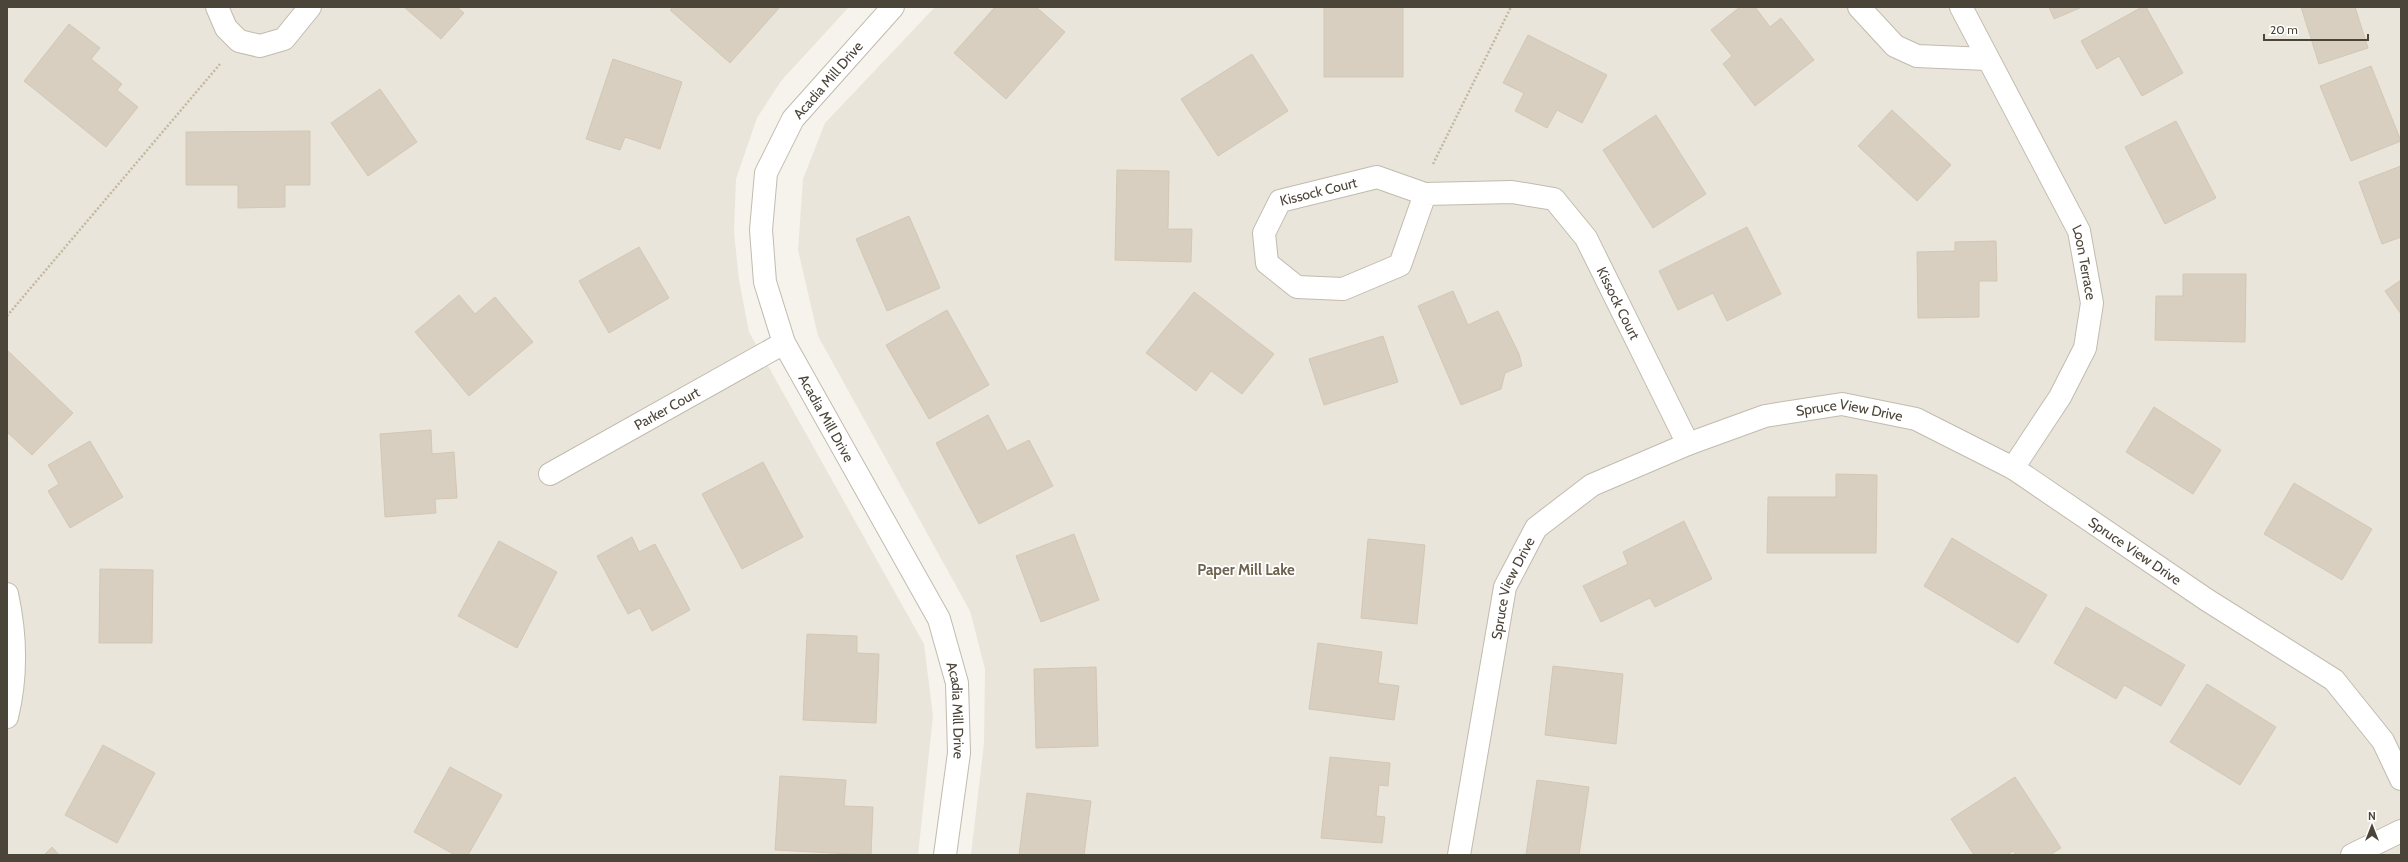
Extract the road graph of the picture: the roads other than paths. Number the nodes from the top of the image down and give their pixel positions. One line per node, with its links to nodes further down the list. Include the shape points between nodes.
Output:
1 (217, 7): 2 (street, via 226,28 239,41 260,46 284,39)
2 (310, 7)
3 (893, 7): 8 (street, Acadia Mill Drive, via 793,119 766,173 761,230 765,282)
4 (1859, 7): 6 (street, via 1895,46 1917,56)
5 (1960, 7): 6 (street, Loon Terrace)
6 (1987, 59): 10 (street, Loon Terrace, via 2079,231 2092,303 2085,348 2060,397)
7 (1425, 194): 7 (street, Kissock Court, via 1400,264 1343,289 1297,286 1267,263 1264,233 1280,201 1377,178); 9 (street, Kissock Court, via 1512,192 1554,199 1586,238)
8 (784, 343): 11 (street, Parker Court); 16 (street, Acadia Mill Drive, via 939,620 958,683 959,754)
9 (1688, 444): 10 (street, Spruce View Drive, via 1765,416 1842,404 1916,419); 17 (street, Spruce View Drive, via 1592,486 1536,528 1505,587)
10 (2013, 468): 14 (street, Spruce View Drive, via 2207,600 2334,680 2383,741)
11 (550, 474)
12 (7, 594): 13 (street, via 15,651 14,677)
13 (7, 717)
14 (2401, 779)
15 (2401, 832): 18 (street)
16 (945, 855)
17 (1459, 855)
18 (2352, 855)

